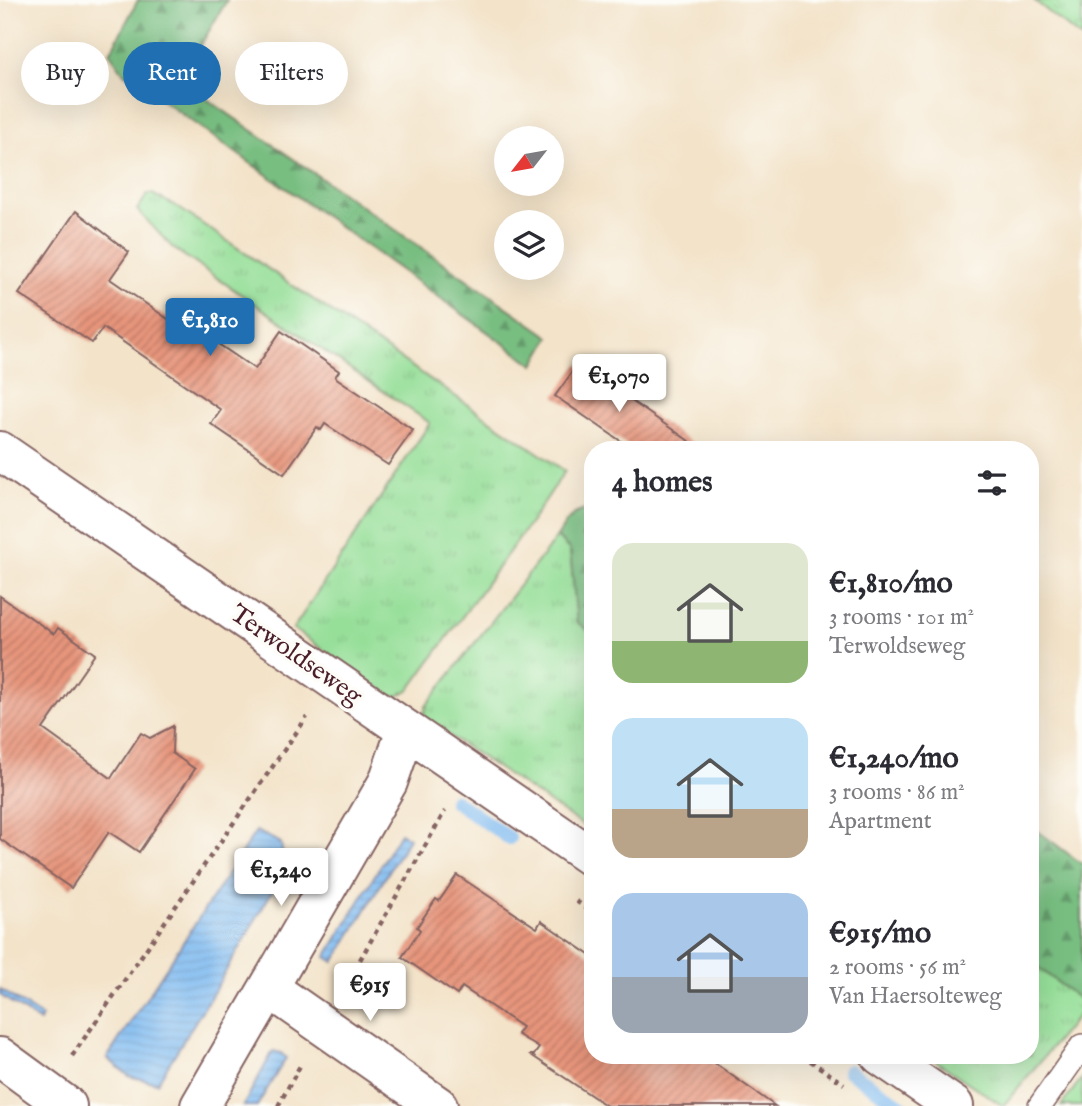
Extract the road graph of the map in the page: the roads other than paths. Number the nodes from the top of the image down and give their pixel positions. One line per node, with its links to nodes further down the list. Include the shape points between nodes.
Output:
1 (0, 451): 2 (street, Terwoldseweg)
2 (406, 730): 3 (street, Terwoldseweg); 4 (street, via 388,782)
3 (584, 852)
4 (269, 988): 9 (street); 10 (street)
5 (1082, 1046): 12 (lane)
6 (0, 1057): 8 (street)
7 (893, 1064): 11 (street)
8 (57, 1099)
9 (200, 1106)
10 (438, 1106)
11 (954, 1106)
12 (1040, 1106)

